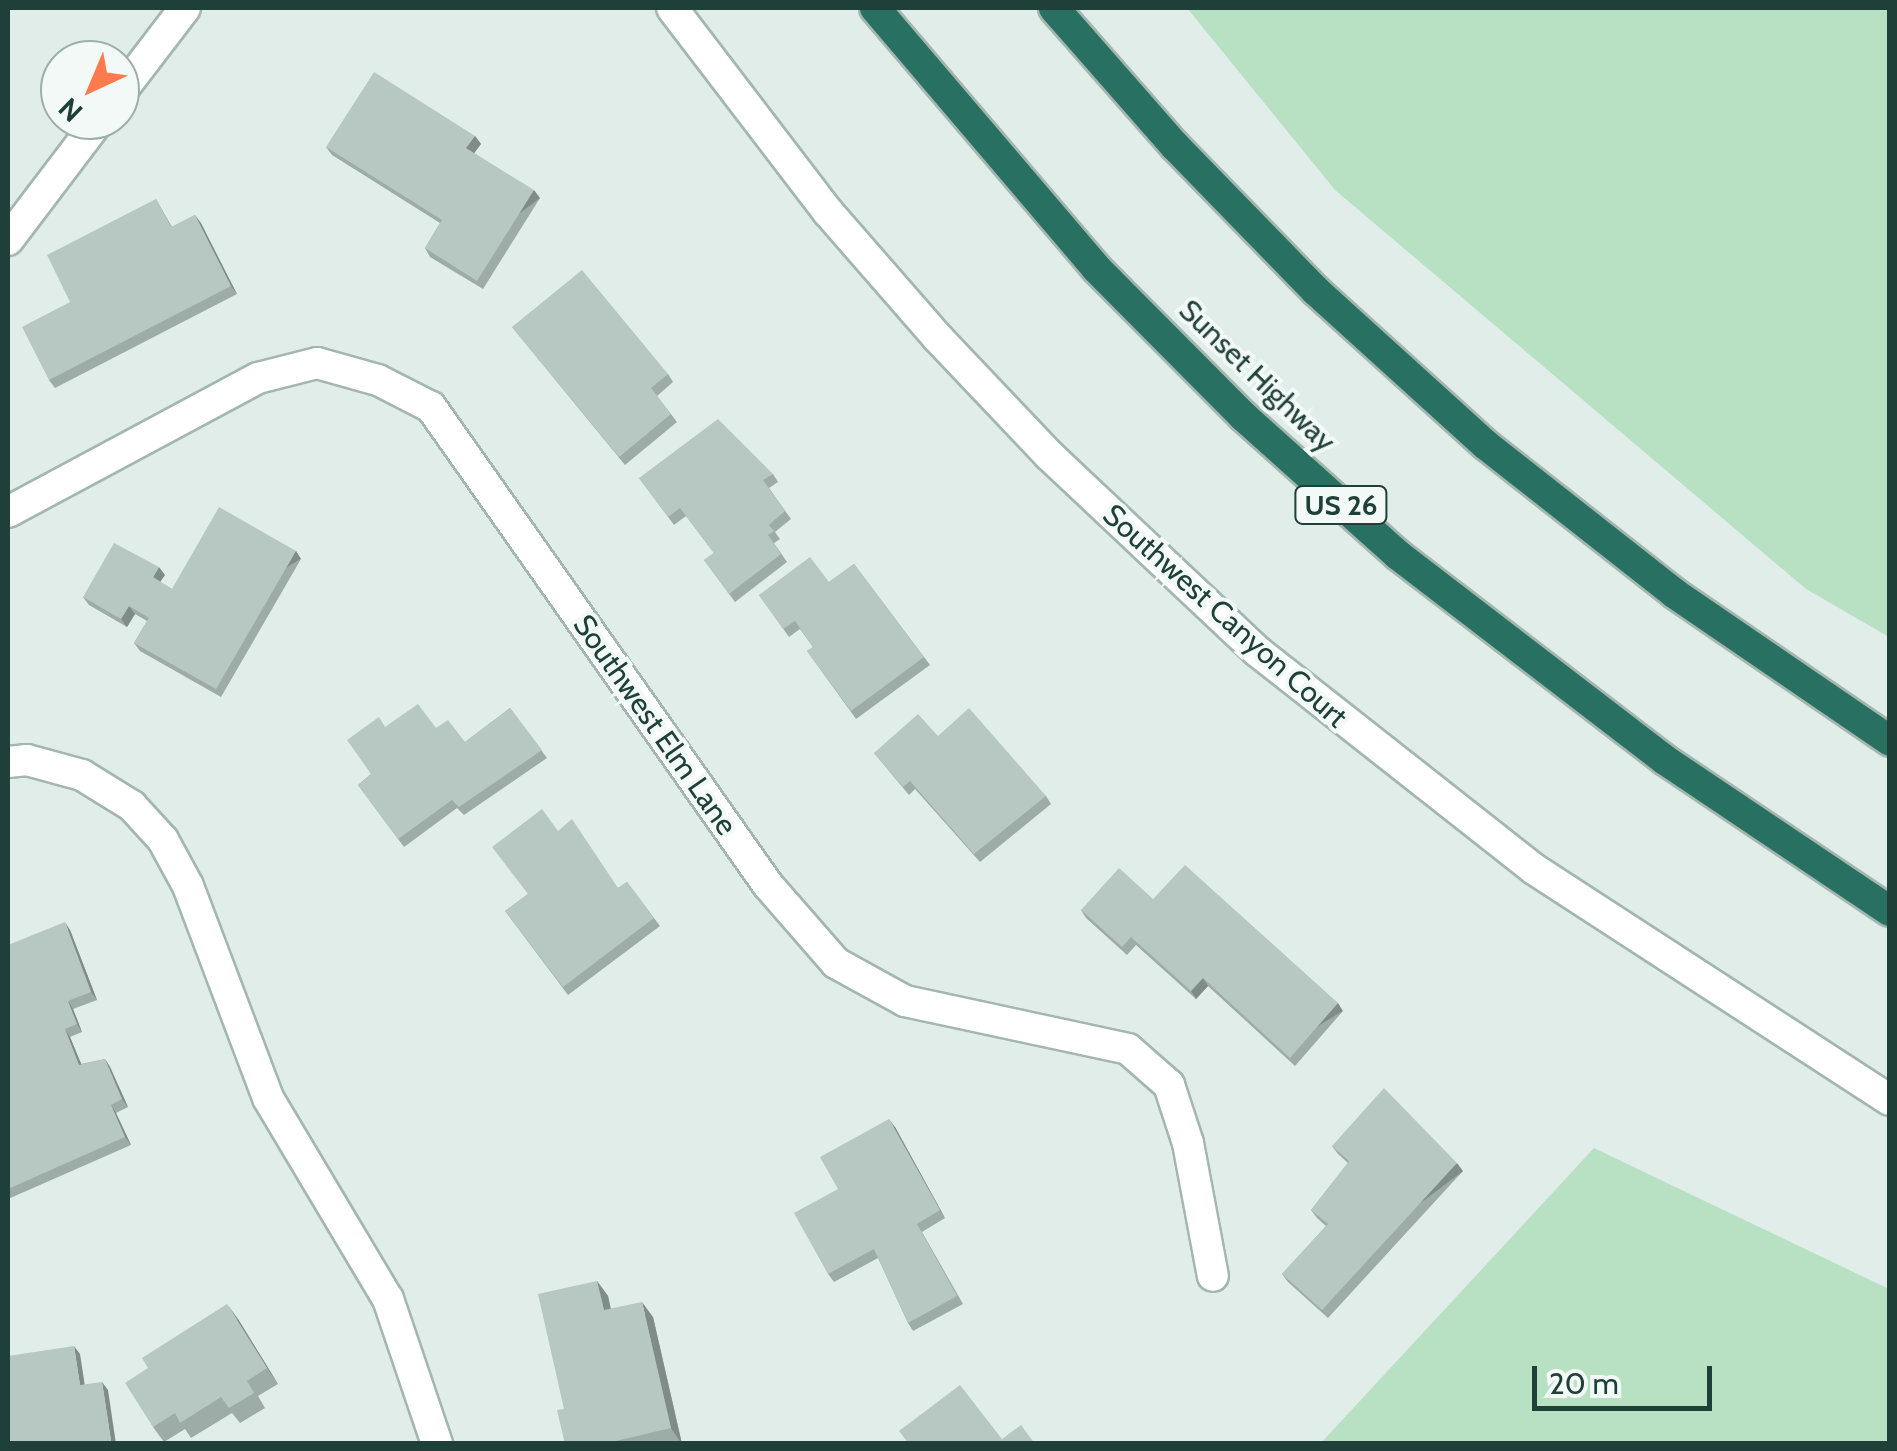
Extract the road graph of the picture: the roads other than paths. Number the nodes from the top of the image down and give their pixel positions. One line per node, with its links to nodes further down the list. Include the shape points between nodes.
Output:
1 (186, 8): 5 (street)
2 (672, 8): 12 (street, Southwest Canyon Court, via 828,212 937,337 1049,455 1257,651 1534,869)
3 (875, 8): 11 (highway, Sunset Highway / US 26, via 1096,268 1243,416 1398,555 1665,760)
4 (1054, 8): 9 (highway, via 1175,146 1316,290 1486,445 1689,604)
5 (140, 67)
6 (84, 140): 7 (street)
7 (8, 240)
8 (8, 512): 13 (street, Southwest Elm Lane, via 258,378 317,363 378,380 431,406 768,885 836,963 905,1001 1060,1029 1128,1049 1169,1085 1188,1143)
9 (1890, 741)
10 (8, 762): 14 (street, via 27,760 82,776 132,806 163,840 188,886 268,1098 388,1299)
11 (1890, 911)
12 (1890, 1100)
13 (1213, 1276)
14 (436, 1444)

